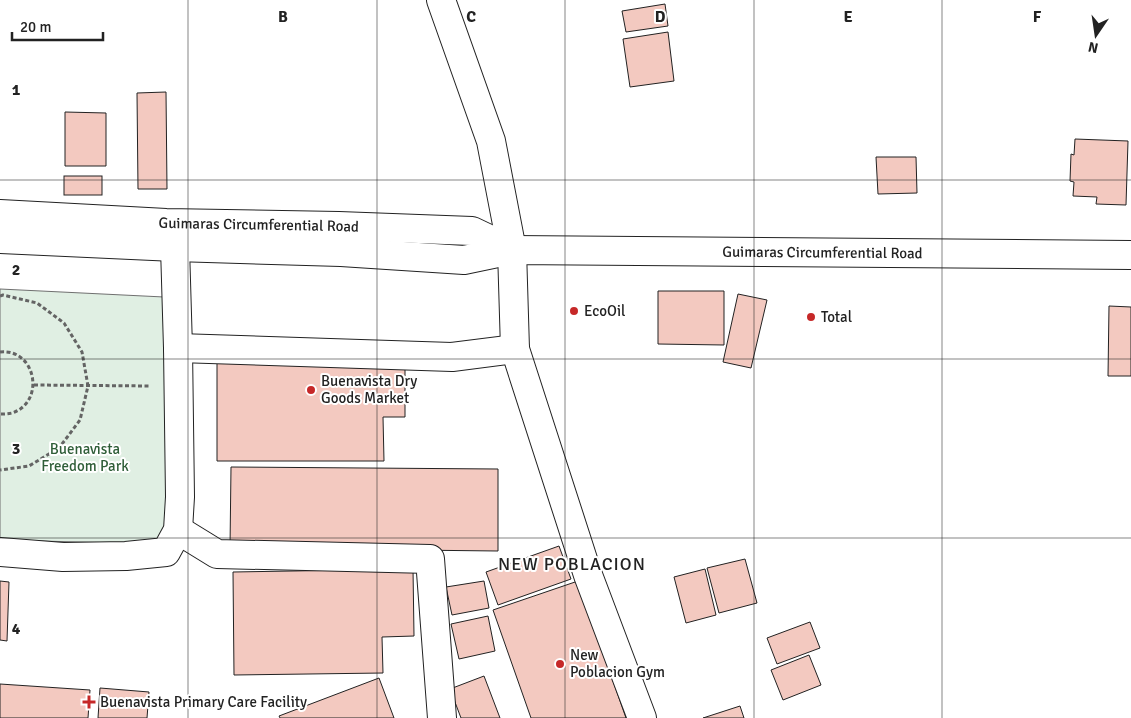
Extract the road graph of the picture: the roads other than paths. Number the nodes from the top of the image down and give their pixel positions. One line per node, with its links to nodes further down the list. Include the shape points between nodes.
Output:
1 (441, 0): 5 (main road, via 491,141)
2 (0, 214): 5 (main road, Guimaras Circumferential Road, via 166,223 472,231)
3 (0, 239): 4 (main road, Guimaras Circumferential Road)
4 (175, 247): 5 (main road, Guimaras Circumferential Road, via 464,260); 7 (main road)
5 (512, 250): 6 (main road, Guimaras Circumferential Road); 8 (main road)
6 (1131, 255)
7 (178, 348): 8 (main road, via 452,357); 9 (main road)
8 (515, 349): 12 (main road, via 588,575)
9 (178, 530): 10 (main road, via 166,552 63,557); 11 (main road, via 217,554 430,559)
10 (0, 552)
11 (442, 718)
12 (642, 718)

